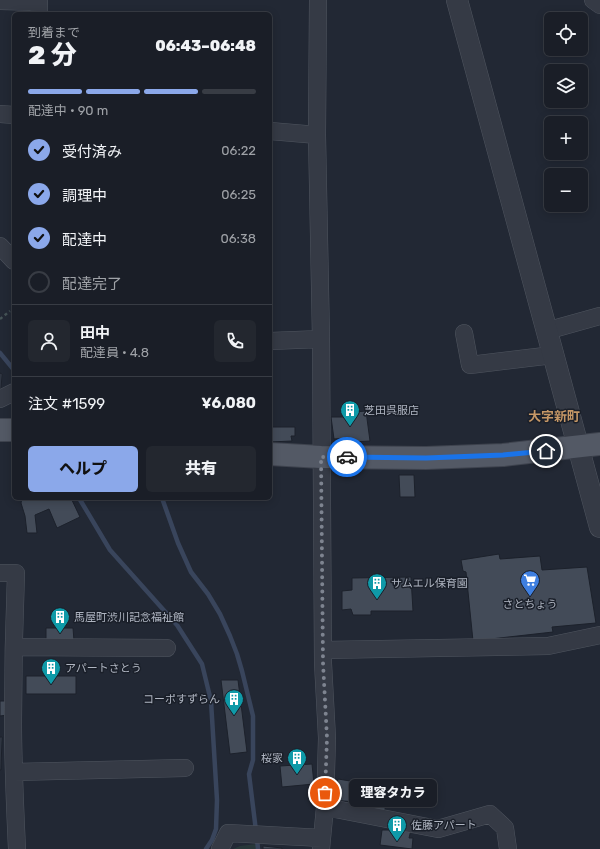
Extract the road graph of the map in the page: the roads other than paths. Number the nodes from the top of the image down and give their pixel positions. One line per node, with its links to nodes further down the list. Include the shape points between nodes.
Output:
1 (318, 0): 10 (street)
2 (457, 0): 14 (street)
3 (593, 0): 5 (street)
4 (0, 1): 6 (street, via 39,2)
5 (600, 5)
6 (39, 12)
7 (0, 114): 8 (street)
8 (12, 115)
9 (272, 131): 10 (street)
10 (317, 134): 16 (street)
11 (0, 246): 12 (street)
12 (12, 259)
13 (600, 316): 14 (street)
14 (546, 331): 18 (street)
15 (464, 333): 18 (street, via 470,365)
16 (321, 339): 17 (street); 26 (street)
17 (272, 341)
18 (553, 356): 24 (street)
19 (12, 393): 20 (street)
20 (0, 399)
21 (0, 430): 22 (main road)
22 (12, 430)
23 (600, 444): 24 (main road)
24 (578, 447): 26 (main road, via 487,456); 27 (street)
25 (272, 454): 26 (main road)
26 (321, 457): 32 (street)
27 (600, 527)
28 (0, 573): 30 (street, via 16,573)
29 (600, 635): 32 (street, via 548,646)
30 (14, 647): 31 (street); 33 (street)
31 (167, 648)
32 (324, 650): 36 (street, via 327,738)
33 (6, 721): 35 (street)
34 (185, 768): 35 (street)
35 (14, 772): 38 (street)
36 (324, 807): 37 (street); 40 (street, via 438,829 490,814 505,828)
37 (321, 843): 39 (street, via 228,833)
38 (17, 849)
39 (220, 849)
40 (508, 849)

